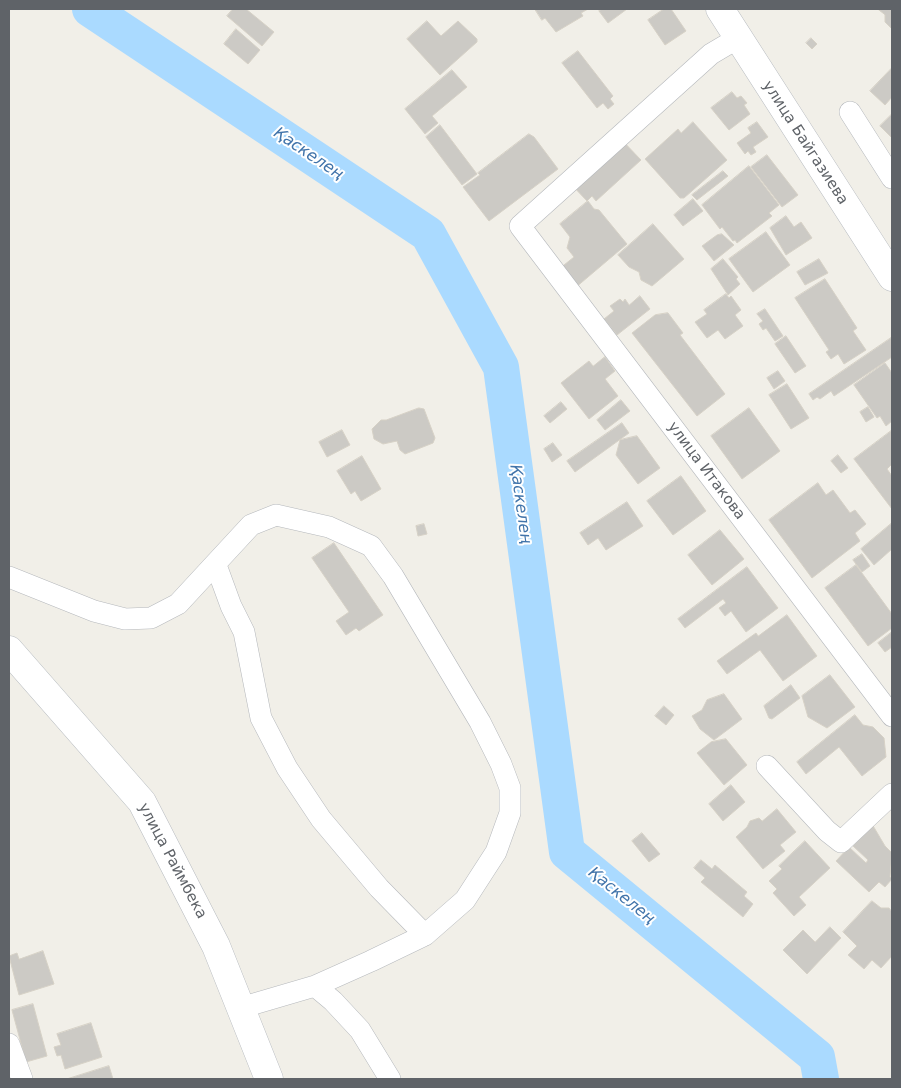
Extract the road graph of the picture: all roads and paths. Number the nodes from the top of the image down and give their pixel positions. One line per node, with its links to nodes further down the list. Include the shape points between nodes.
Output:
1 (720, 9): 2 (street, улица Байгазиева)
2 (738, 38): 5 (street, улица Байгазиева); 9 (street, улица Итакова, via 711,54 520,226)
3 (850, 112): 4 (street)
4 (892, 178)
5 (892, 277)
6 (216, 565): 7 (street, via 178,604 151,618 124,619 94,611); 12 (street, via 244,632 262,718 287,768 321,819 379,888); 12 (street, via 251,525 276,515 329,527 371,546 393,576 480,722 510,788 510,813 496,852 465,900)
7 (9, 577)
8 (9, 650): 14 (street, улица Раймбека, via 142,802 216,946)
9 (892, 716)
10 (767, 766): 11 (street, via 827,831 842,842)
11 (892, 794)
12 (425, 935): 13 (street)
13 (315, 986): 14 (street); 18 (street, via 333,1000 360,1030)
14 (240, 1008): 17 (street, улица Раймбека)
15 (9, 1044): 16 (street)
16 (22, 1079)
17 (269, 1079)
18 (390, 1079)

